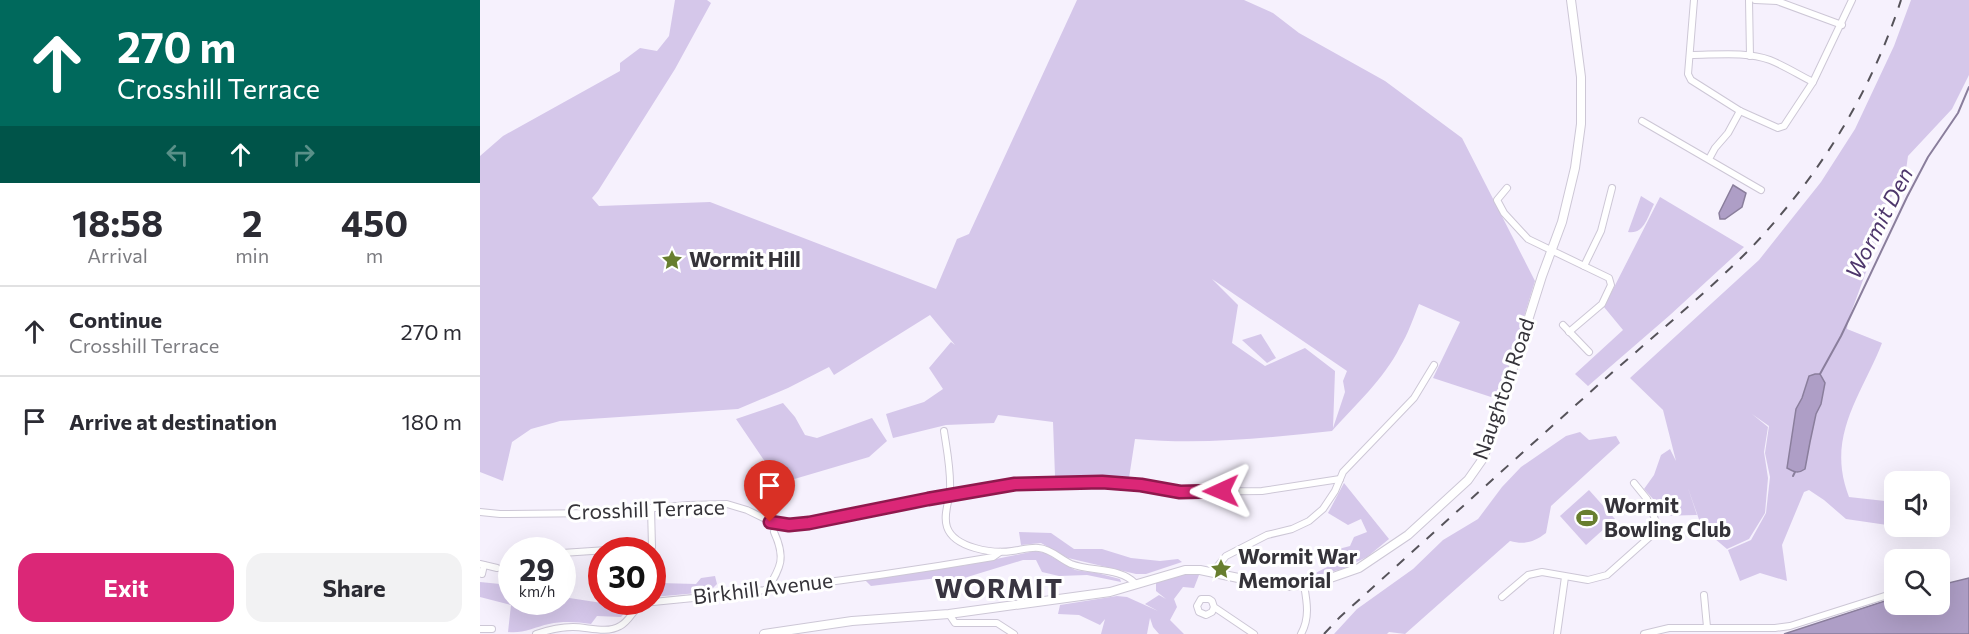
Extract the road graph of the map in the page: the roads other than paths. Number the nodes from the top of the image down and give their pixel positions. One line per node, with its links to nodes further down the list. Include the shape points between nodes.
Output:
1 (1571, 0): 16 (main road, Naughton Road, via 1581,77 1581,124 1563,222)
2 (1694, 0): 7 (street)
3 (1749, 0): 8 (street)
4 (1755, 0): 6 (street, via 1777,1)
5 (1852, 0): 6 (street)
6 (1842, 25): 9 (street)
7 (1690, 55): 8 (street); 10 (street, via 1691,80)
8 (1750, 56): 9 (street, via 1770,60)
9 (1813, 82): 10 (street, via 1781,128)
10 (1740, 111): 12 (street)
11 (1642, 121): 12 (street)
12 (1708, 159): 15 (street)
13 (1507, 188): 16 (street, via 1497,200 1504,213 1528,239)
14 (1612, 188): 17 (street, via 1600,231)
15 (1761, 190)
16 (1553, 246): 17 (street); 37 (main road, Naughton Road, via 1490,441 1468,480 1408,535 1374,559 1345,574)
17 (1584, 266): 19 (street, via 1609,278 1611,285 1602,304)
18 (1563, 325): 19 (street)
19 (1569, 332): 20 (street)
20 (1589, 352)
21 (1434, 365): 23 (street, via 1414,398)
22 (944, 431): 25 (street, via 950,464)
23 (1340, 479): 25 (street, Crosshill Terrace, via 1262,491 1215,492 1180,492 1102,482 1015,484); 33 (street, via 1323,509 1309,521 1267,535 1226,556)
24 (1634, 483): 35 (street, via 1647,499 1656,522 1653,534 1607,575 1588,580)
25 (949, 497): 26 (street, Crosshill Terrace, via 789,525 778,525 727,504); 30 (street, via 947,527 958,541)
26 (651, 508): 27 (street, Crosshill Terrace, via 601,513); 29 (street, via 652,547)
27 (480, 512)
28 (774, 532): 38 (street, via 782,557)
29 (576, 552)
30 (1000, 552): 36 (street, via 1042,548 1069,563 1128,578); 38 (street, Birkhill Avenue, via 993,557 921,570)
31 (482, 565): 32 (street); 34 (street)
32 (496, 568)
33 (1212, 573): 36 (main road, Naughton Road, via 1185,570); 37 (main road, Naughton Road, via 1267,584)
34 (482, 574)
35 (1564, 577): 41 (street, via 1542,572 1528,575); 52 (street)
36 (1132, 585): 43 (main road, Naughton Road, via 1110,592)
37 (1304, 585): 51 (street, via 1308,611)
38 (767, 590): 47 (street, Birkhill Avenue, via 643,603 625,623 609,630 571,627)
39 (1704, 595): 44 (street)
40 (1884, 596): 44 (street, via 1791,626)
41 (1502, 597)
42 (1214, 607): 50 (street)
43 (950, 614): 48 (main road, Naughton Road, via 852,621); 49 (street, via 955,623 997,623)
44 (1707, 627): 53 (street, via 1669,628)
45 (480, 629): 46 (street)
46 (492, 629)
47 (536, 634)
48 (764, 634)
49 (1014, 634)
50 (1254, 634)
51 (1301, 634)
52 (1557, 634)
53 (1644, 634)

